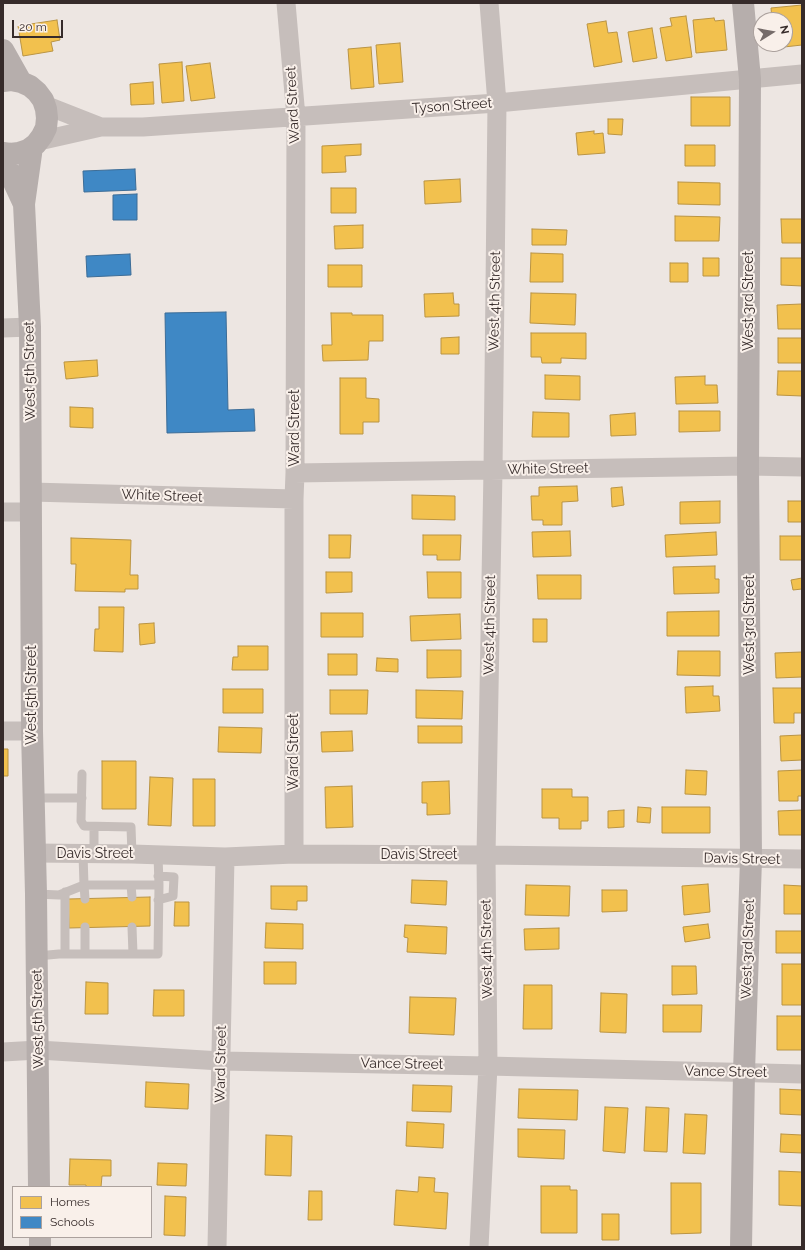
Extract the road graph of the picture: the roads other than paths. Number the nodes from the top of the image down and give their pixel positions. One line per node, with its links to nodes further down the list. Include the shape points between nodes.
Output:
1 (286, 3): 10 (street, Ward Street)
2 (489, 3): 8 (street, West 4th Street)
3 (743, 3): 6 (main road, West 3rd Street)
4 (3, 50): 7 (main road)
5 (802, 74): 6 (street, Tyson Street)
6 (750, 79): 8 (street, Tyson Street); 18 (main road, West 3rd Street)
7 (12, 82): 9 (main road, via 30,86)
8 (497, 103): 10 (street, Tyson Street); 20 (street, West 4th Street)
9 (45, 105): 11 (street, Tyson Street); 12 (main road, West 5th Street, via 46,128)
10 (296, 117): 11 (street, Tyson Street, via 143,127); 21 (street, Ward Street)
11 (101, 127): 12 (street, Tyson Street)
12 (35, 144): 13 (main road, via 19,153); 15 (main road, West 5th Street)
13 (3, 153)
14 (3, 159): 15 (main road, West 5th Street)
15 (24, 204): 16 (main road, West 5th Street)
16 (30, 327): 17 (street); 23 (main road, West 5th Street)
17 (3, 328)
18 (748, 466): 19 (street, White Street); 20 (street, White Street); 38 (main road, West 3rd Street)
19 (802, 467)
20 (492, 470): 21 (street, White Street); 36 (street, West 4th Street)
21 (295, 473): 22 (street, Ward Street)
22 (294, 499): 23 (street, White Street); 34 (street, Ward Street)
23 (31, 502): 24 (street, White Street); 26 (main road, West 5th Street)
24 (3, 512)
25 (3, 731): 26 (street)
26 (32, 731): 28 (main road, West 5th Street)
27 (82, 774): 29 (lane)
28 (34, 798): 29 (lane); 31 (main road, West 5th Street)
29 (82, 798): 30 (lane, via 81,822 84,826)
30 (94, 827): 32 (lane); 33 (lane, via 131,828)
31 (35, 854): 32 (street, Davis Street); 44 (main road, West 5th Street)
32 (89, 854): 33 (street, Davis Street); 41 (lane)
33 (132, 854): 35 (street, Davis Street)
34 (294, 854): 36 (street, Davis Street); 37 (street, Davis Street)
35 (158, 855): 37 (street, Davis Street); 40 (lane)
36 (486, 855): 38 (street, Davis Street); 57 (street, West 4th Street)
37 (225, 857): 56 (street, Ward Street)
38 (751, 859): 39 (street, Davis Street); 58 (main road, West 3rd Street)
39 (802, 859)
40 (158, 880): 42 (lane); 47 (lane); 47 (lane, via 174,877 173,896)
41 (84, 885): 42 (lane); 43 (lane); 45 (lane)
42 (132, 885): 46 (lane)
43 (65, 892): 44 (lane, via 58,895); 50 (lane)
44 (36, 894): 53 (main road, West 5th Street)
45 (85, 898)
46 (132, 898)
47 (158, 900): 52 (lane, via 158,954)
48 (85, 927): 51 (lane)
49 (132, 927): 52 (lane)
50 (66, 954): 51 (lane); 53 (lane)
51 (85, 954): 52 (lane)
52 (133, 954)
53 (37, 956): 54 (main road, West 5th Street)
54 (38, 1050): 55 (street, Vance Street); 56 (street, Vance Street); 60 (main road, West 5th Street)
55 (3, 1052)
56 (221, 1061): 57 (street, Vance Street); 61 (street, Ward Street)
57 (488, 1066): 58 (street, Vance Street); 62 (street, West 4th Street)
58 (744, 1072): 59 (street, Vance Street); 63 (main road, West 3rd Street)
59 (802, 1074)
60 (39, 1186)
61 (217, 1247)
62 (479, 1247)
63 (741, 1247)

